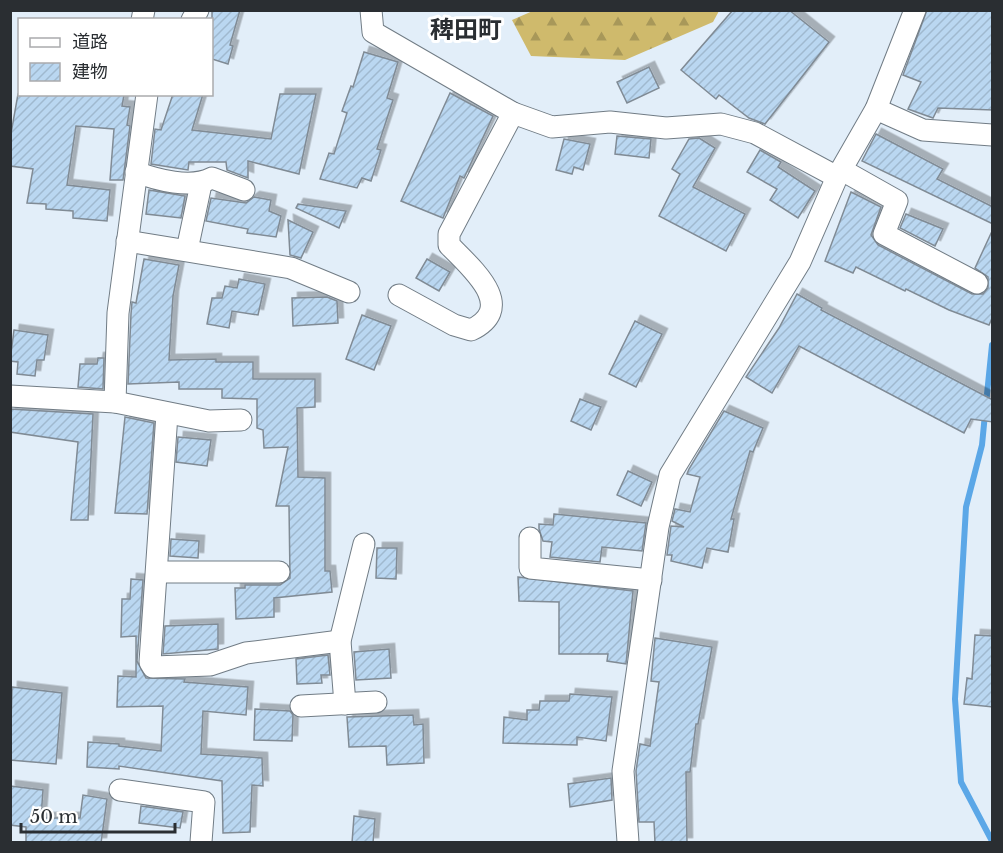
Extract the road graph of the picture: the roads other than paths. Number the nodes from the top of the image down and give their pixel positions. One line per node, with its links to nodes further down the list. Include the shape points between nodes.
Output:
1 (371, 10): 5 (street, via 374,32 385,41 420,57)
2 (915, 10): 4 (street)
3 (147, 96): 7 (street)
4 (876, 109): 6 (street, via 924,130); 8 (street)
5 (513, 113): 8 (street, via 552,127 610,123 666,128 721,124 755,134); 15 (street, via 449,234 449,245 486,282 491,310 488,318 471,330)
6 (993, 135)
7 (136, 172): 9 (street); 11 (street)
8 (839, 174): 13 (street, via 897,201 884,234); 24 (street, via 800,262 670,475)
9 (201, 184): 10 (street, via 212,178); 12 (street)
10 (244, 190)
11 (127, 241): 12 (street); 17 (street, via 118,313)
12 (187, 250): 14 (street, via 291,268)
13 (977, 283)
14 (348, 292)
15 (399, 295)
16 (10, 396): 17 (street)
17 (115, 402): 18 (street)
18 (167, 414): 19 (street, via 209,421); 22 (street)
19 (241, 420)
20 (530, 538): 24 (street, via 530,568)
21 (364, 544): 25 (street)
22 (157, 572): 23 (street); 25 (street, via 150,662 153,667 210,665 246,653)
23 (279, 572)
24 (651, 579): 31 (street, via 623,771)
25 (340, 641): 27 (street)
26 (376, 702): 27 (street)
27 (345, 704): 28 (street)
28 (301, 706)
29 (120, 790): 30 (street, via 204,802)
30 (201, 843)
31 (628, 843)

